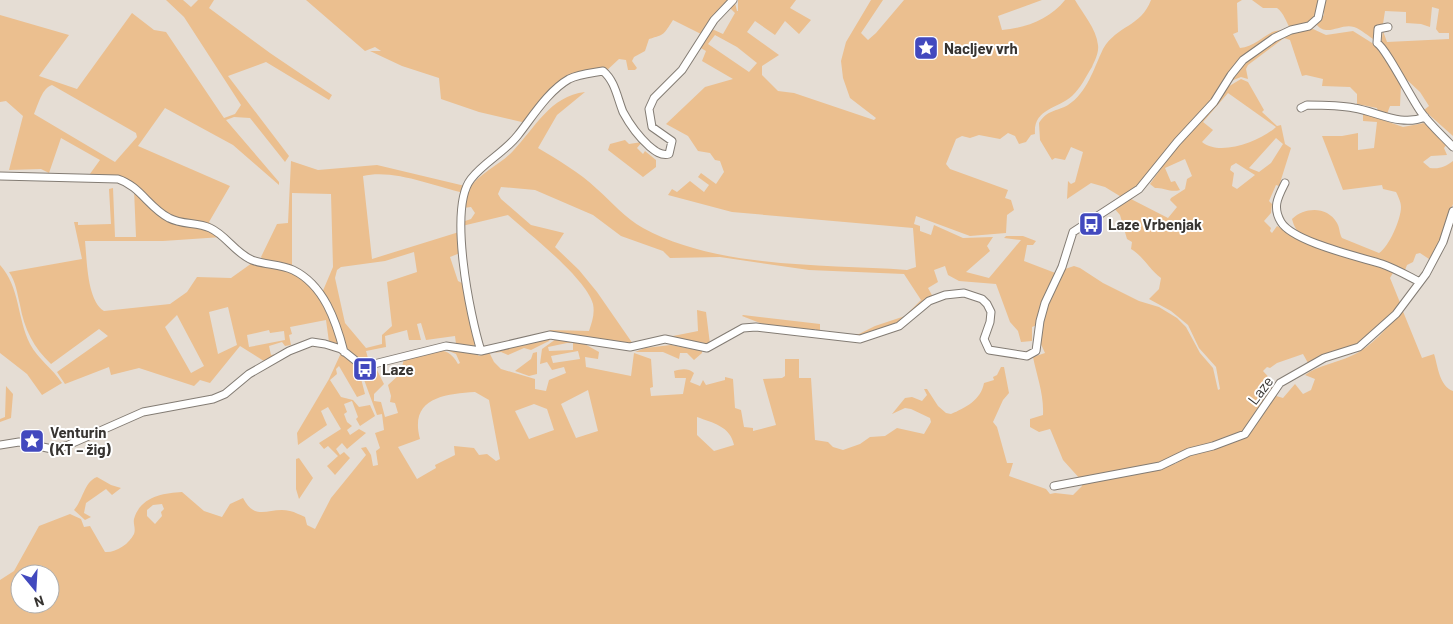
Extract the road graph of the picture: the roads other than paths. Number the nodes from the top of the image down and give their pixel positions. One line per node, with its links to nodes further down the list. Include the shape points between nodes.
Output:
1 (733, 0): 11 (street, via 714,20 686,64 657,93 649,109 652,127 672,141 669,154 656,152 636,134 623,112 610,76 602,71 578,76 562,85 540,106 517,137 470,180 461,211 461,248)
2 (1322, 0): 11 (street, via 1318,18 1309,26 1274,38 1243,60 1214,102 1139,189 1072,232 1062,267 1045,303 1036,351 1027,356 989,350 984,339 990,322 988,304 964,294 944,295 929,301 899,326 860,339 756,327 743,328 707,348 665,339 630,347 550,335)
3 (1388, 27): 5 (street, via 1378,29 1377,43)
4 (1301, 108): 5 (street, via 1307,104 1353,107 1404,122)
5 (1425, 117): 6 (street)
6 (1453, 147)
7 (0, 176): 12 (street, via 118,179 128,182 164,216 209,227 253,260 293,270 303,277 326,302)
8 (1285, 183): 10 (street, via 1276,201 1276,212 1289,230 1321,245 1383,264)
9 (1453, 211): 10 (street, Laze, via 1443,242)
10 (1420, 282): 14 (street, Laze, via 1380,330 1359,347 1324,358 1280,383 1244,434 1189,452 1160,466)
11 (480, 350): 12 (street, via 446,346 361,365)
12 (344, 352): 13 (street, via 312,342 249,374 214,399 143,412 66,446 52,449 19,442)
13 (0, 445)
14 (1054, 486)

